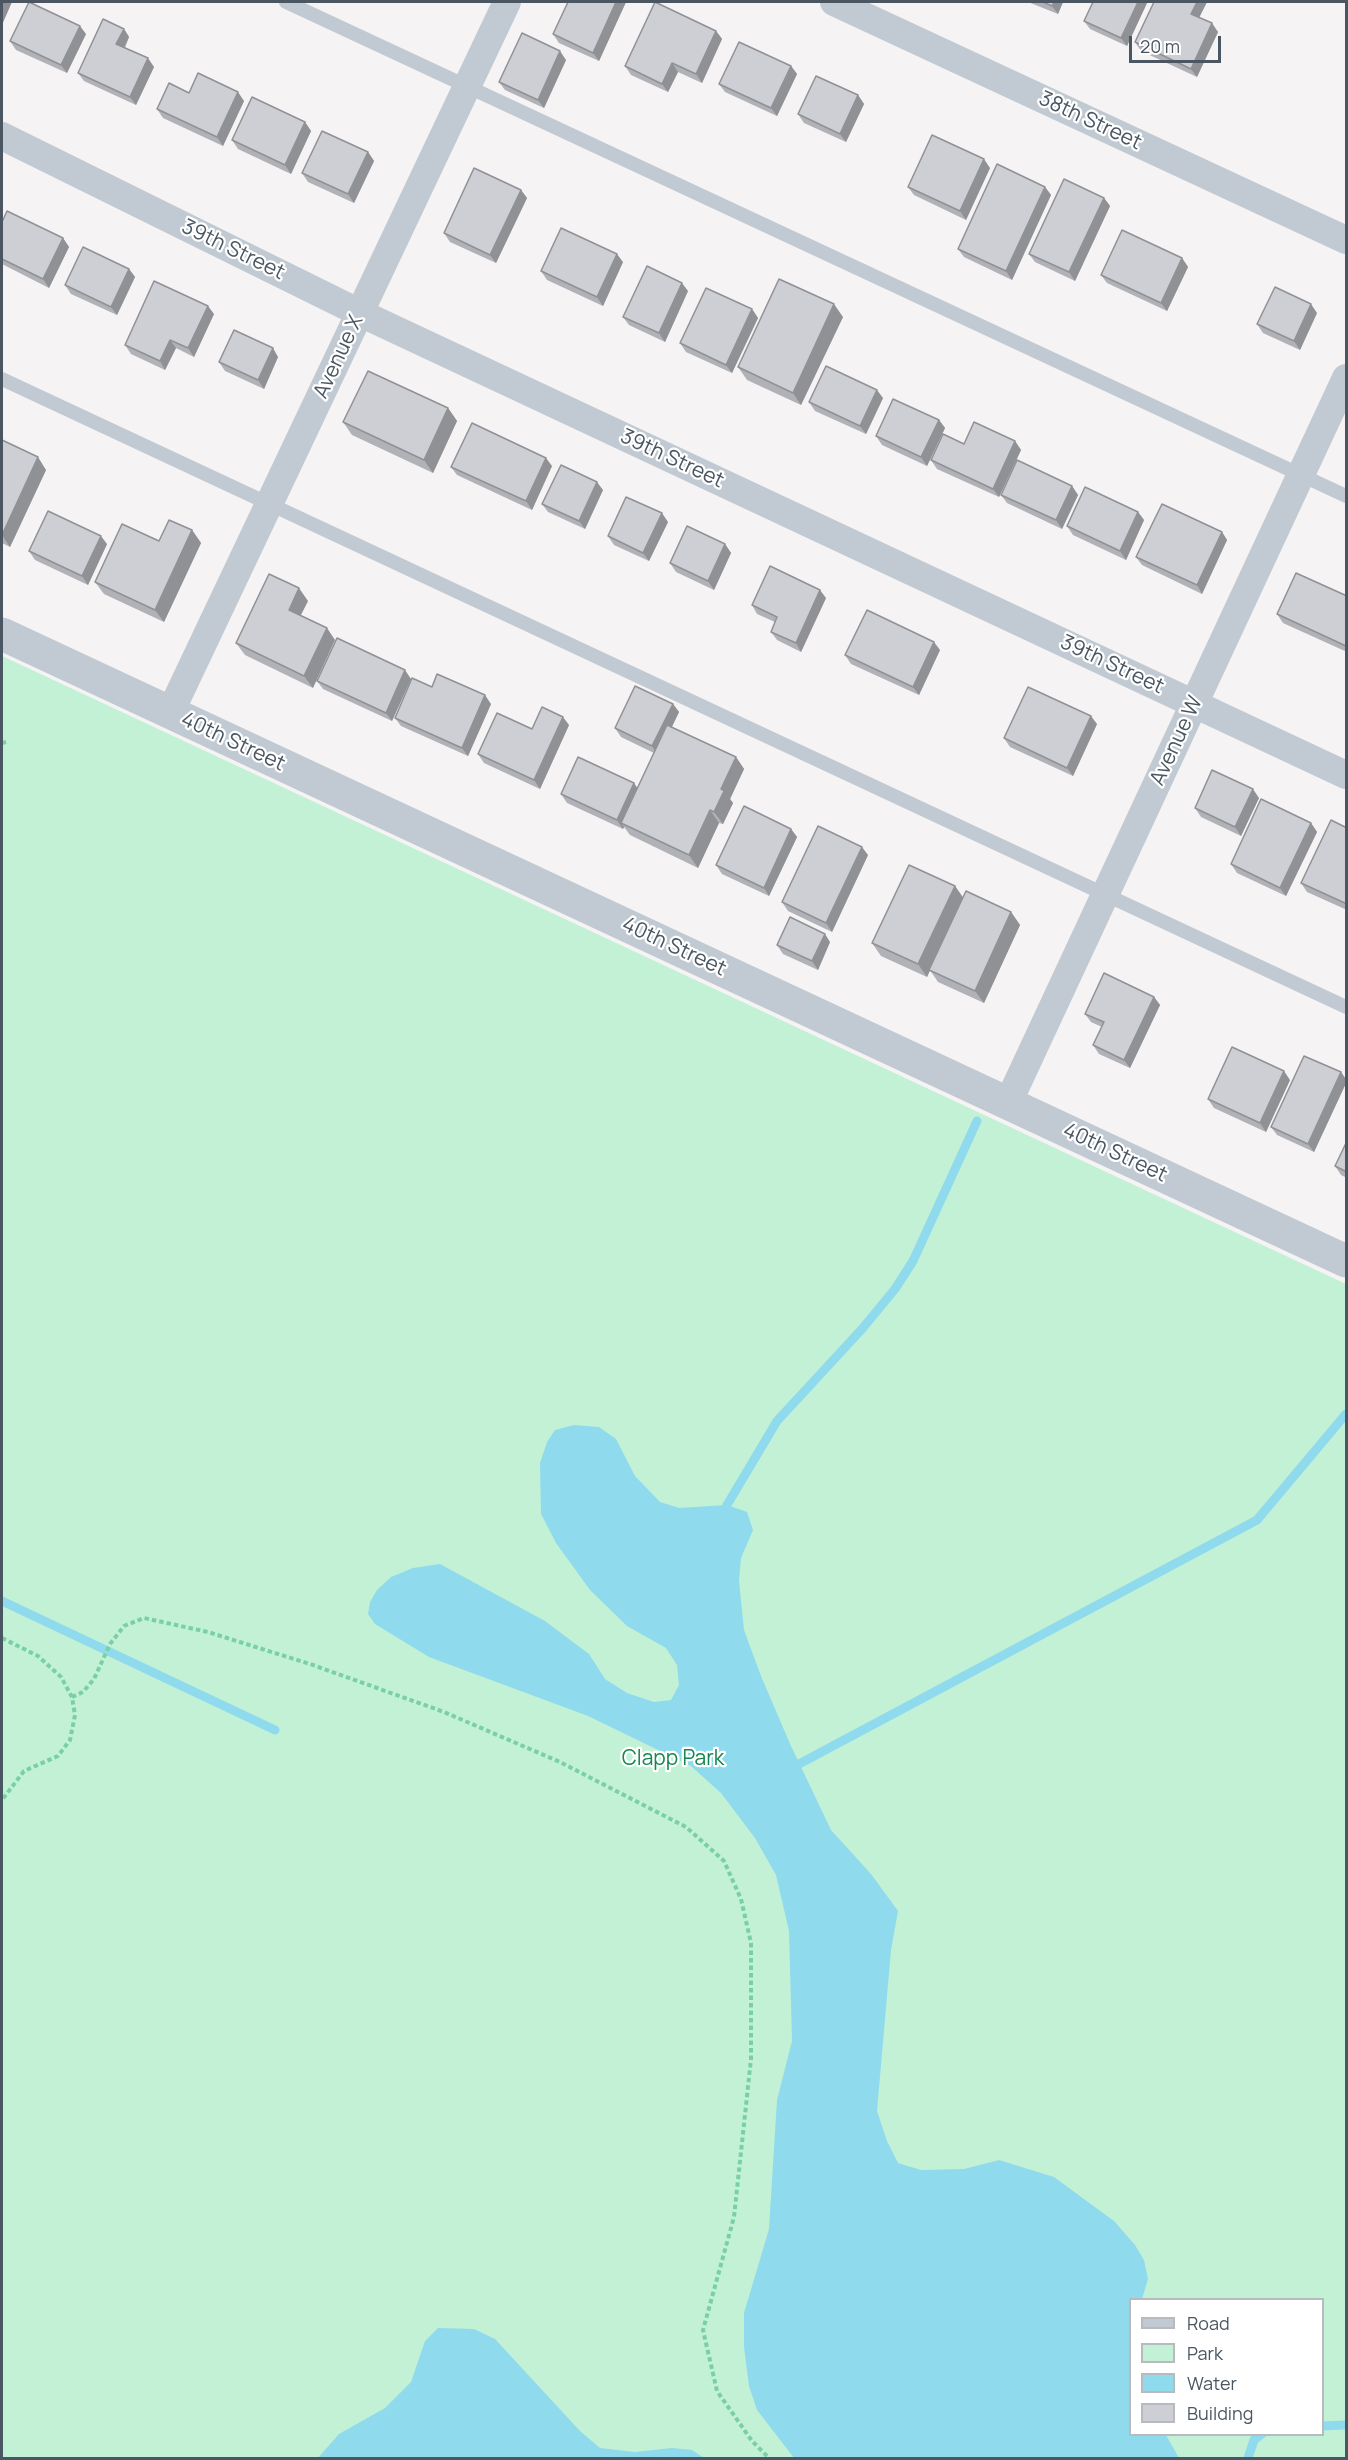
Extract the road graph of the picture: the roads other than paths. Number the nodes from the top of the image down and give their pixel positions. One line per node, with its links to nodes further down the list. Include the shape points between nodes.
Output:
1 (286, 2): 4 (lane)
2 (507, 2): 4 (street, Avenue X)
3 (834, 2): 6 (street, 38th Street)
4 (467, 85): 7 (street, Avenue X); 10 (lane)
5 (2, 136): 7 (street, 39th Street)
6 (1347, 240)
7 (360, 313): 12 (street, Avenue X); 14 (street, 39th Street)
8 (1347, 378): 10 (street, Avenue W)
9 (2, 379): 12 (lane)
10 (1301, 475): 11 (lane); 14 (street, Avenue W)
11 (1347, 496)
12 (269, 504): 15 (street, Avenue X); 17 (lane)
13 (2, 634): 15 (street, 40th Street)
14 (1194, 704): 16 (street, 39th Street); 17 (street, Avenue W)
15 (170, 713): 19 (street, 40th Street)
16 (1347, 775)
17 (1106, 894): 18 (lane); 19 (street, Avenue W)
18 (1347, 1007)
19 (1008, 1103): 20 (street, 40th Street)
20 (1347, 1261)

